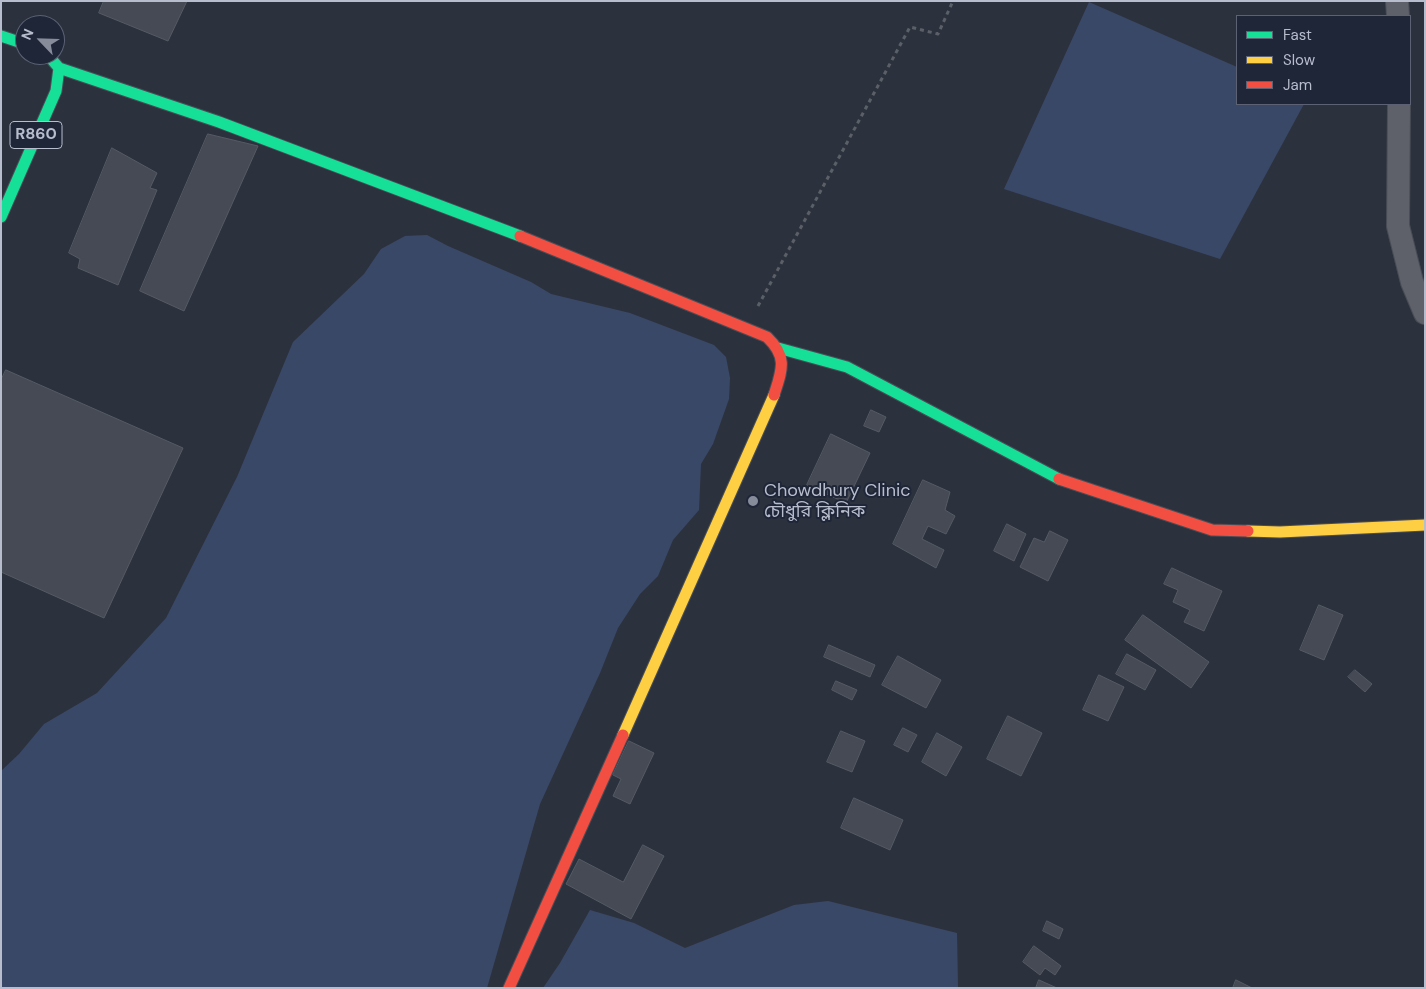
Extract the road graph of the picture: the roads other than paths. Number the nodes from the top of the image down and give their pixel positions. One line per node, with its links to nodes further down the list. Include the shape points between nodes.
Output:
1 (1397, 1): 2 (street)
2 (1398, 15)
3 (1, 36): 4 (street)
4 (15, 41)
5 (57, 65): 6 (street)
6 (60, 68): 8 (street, R860, via 56,91); 10 (street, via 219,122 539,243 766,337)
7 (1399, 105): 9 (street, via 1398,226 1412,282)
8 (1, 217)
9 (1425, 313)
10 (778, 348): 11 (street, via 847,367 1059,479 1212,530 1280,532); 12 (street, via 782,360 771,405)
11 (1425, 525)
12 (509, 988)

